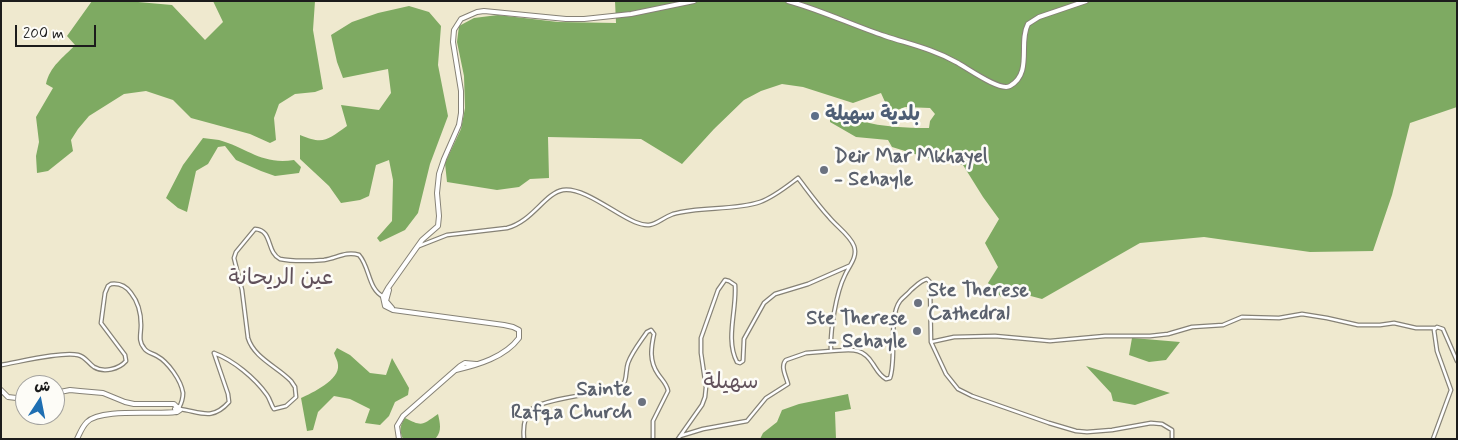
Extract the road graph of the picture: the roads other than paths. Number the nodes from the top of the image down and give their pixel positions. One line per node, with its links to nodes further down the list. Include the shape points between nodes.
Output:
1 (694, 1): 4 (main road, via 631,14 584,19 484,11 461,19 452,36 462,103 459,125 439,174 438,226)
2 (788, 1): 3 (main road, via 932,50 1006,88 1016,81 1021,72 1028,24)
3 (1086, 1)
4 (418, 246): 5 (street, via 447,235 516,225 553,194 564,190 585,196 636,223 650,226 674,214 759,202 798,178 830,220 852,242 855,252); 6 (main road)
5 (851, 265): 9 (street, via 839,291); 16 (street, via 776,294 764,302 744,339 743,361 740,363 732,343 735,285 725,280 718,290 701,338 705,397)
6 (385, 296): 15 (street, via 378,293 359,255 348,254 326,260 285,260 276,257 264,232 257,228 253,230 235,254 246,332 253,348 291,381 296,397 282,408 274,409 267,395 248,376 214,353 230,402 210,414); 18 (main road, via 386,306 393,310 504,325 518,330 519,338 506,351 489,360 460,366 403,416 397,426)
7 (1436, 328): 8 (street, via 1394,323 1358,325 1296,314 1279,318 1242,317 1222,325 1192,327 1150,336 1050,341 995,336 954,337); 10 (street, via 1443,329); 22 (street, via 1437,351 1451,390)
8 (931, 342): 9 (street, via 930,285 929,280 924,279 898,305 890,378 879,374 862,351); 21 (street, via 951,382 972,396 1076,431 1112,430 1158,423 1172,430)
9 (831, 350): 16 (street, via 786,360 783,368 788,384 766,398 747,421)
10 (1457, 361)
11 (1, 365): 15 (street, via 76,355 86,358 96,368 119,367 126,361 126,355 101,323 107,288 118,284 130,290 138,304 143,347 172,369 182,391)
12 (1, 390): 14 (main road, via 8,397)
13 (65, 391): 15 (main road, via 103,393 124,402 170,405)
14 (15, 398)
15 (178, 409): 17 (main road, via 93,418 85,424)
16 (679, 437)
17 (77, 439)
18 (399, 439)
19 (524, 439): 20 (street, via 526,418 532,408 623,387 628,362 651,330 654,334 650,352 653,365 668,391 653,421)
20 (653, 439)
21 (1172, 439)
22 (1433, 439)

